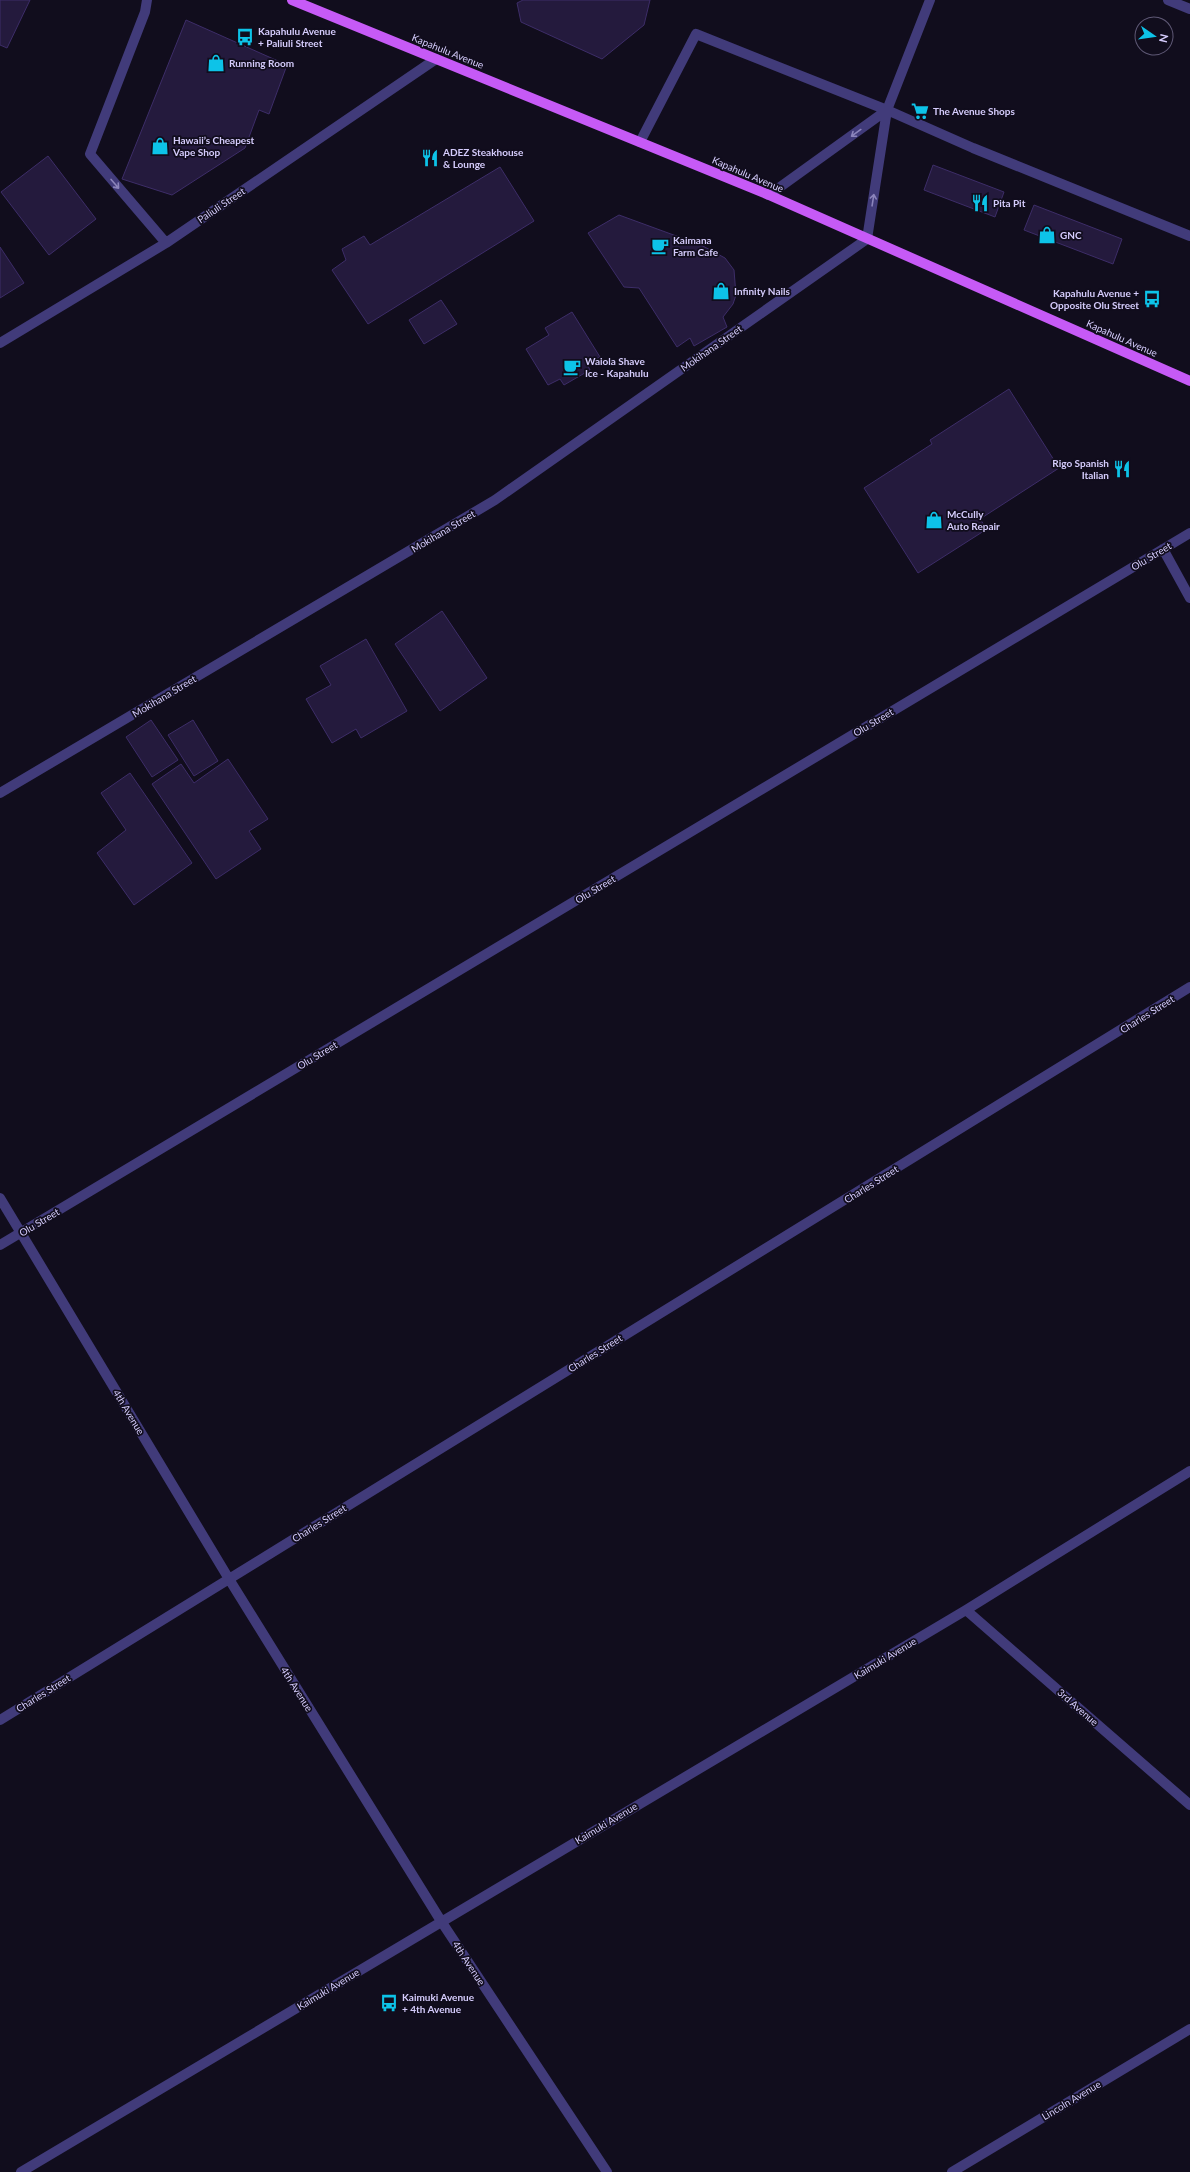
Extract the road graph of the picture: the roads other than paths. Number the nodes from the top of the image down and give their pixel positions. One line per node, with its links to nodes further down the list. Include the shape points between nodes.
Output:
1 (147, 0): 12 (street, one-way to 12, via 145,12 90,154)
2 (292, 0): 6 (main road, Kapahulu Avenue)
3 (930, 0): 7 (street)
4 (1168, 0): 5 (street)
5 (1190, 9)
6 (436, 59): 8 (main road, Kapahulu Avenue); 12 (street, Paliuli Street)
7 (887, 110): 8 (street, via 696,34); 9 (street, one-way to 9); 10 (street, via 973,148); 11 (street, one-way to 7)
8 (640, 142): 9 (main road, Kapahulu Avenue)
9 (769, 196): 11 (main road, Kapahulu Avenue)
10 (1190, 236)
11 (867, 239): 14 (main road, Kapahulu Avenue); 18 (street, Mokihana Street, via 495,500)
12 (166, 243): 13 (street, Paliuli Street)
13 (0, 343)
14 (1190, 381)
15 (1190, 533): 16 (street, Olu Street)
16 (1163, 549): 17 (street); 21 (street, Olu Street)
17 (1190, 598)
18 (0, 793)
19 (1190, 987): 24 (street, Charles Street)
20 (0, 1198): 21 (street, 4th Avenue)
21 (22, 1232): 22 (street, Olu Street); 24 (street, 4th Avenue)
22 (0, 1245)
23 (1190, 1471): 25 (street, Kaimuki Avenue)
24 (229, 1579): 26 (street, Charles Street); 28 (street, 4th Avenue)
25 (966, 1610): 27 (street, 3rd Avenue); 28 (street, Kaimuki Avenue)
26 (0, 1720)
27 (1190, 1805)
28 (441, 1921): 30 (street, Kaimuki Avenue); 31 (street, 4th Avenue)
29 (1190, 2029): 32 (street, Lincoln Avenue)
30 (21, 2172)
31 (607, 2172)
32 (952, 2172)

